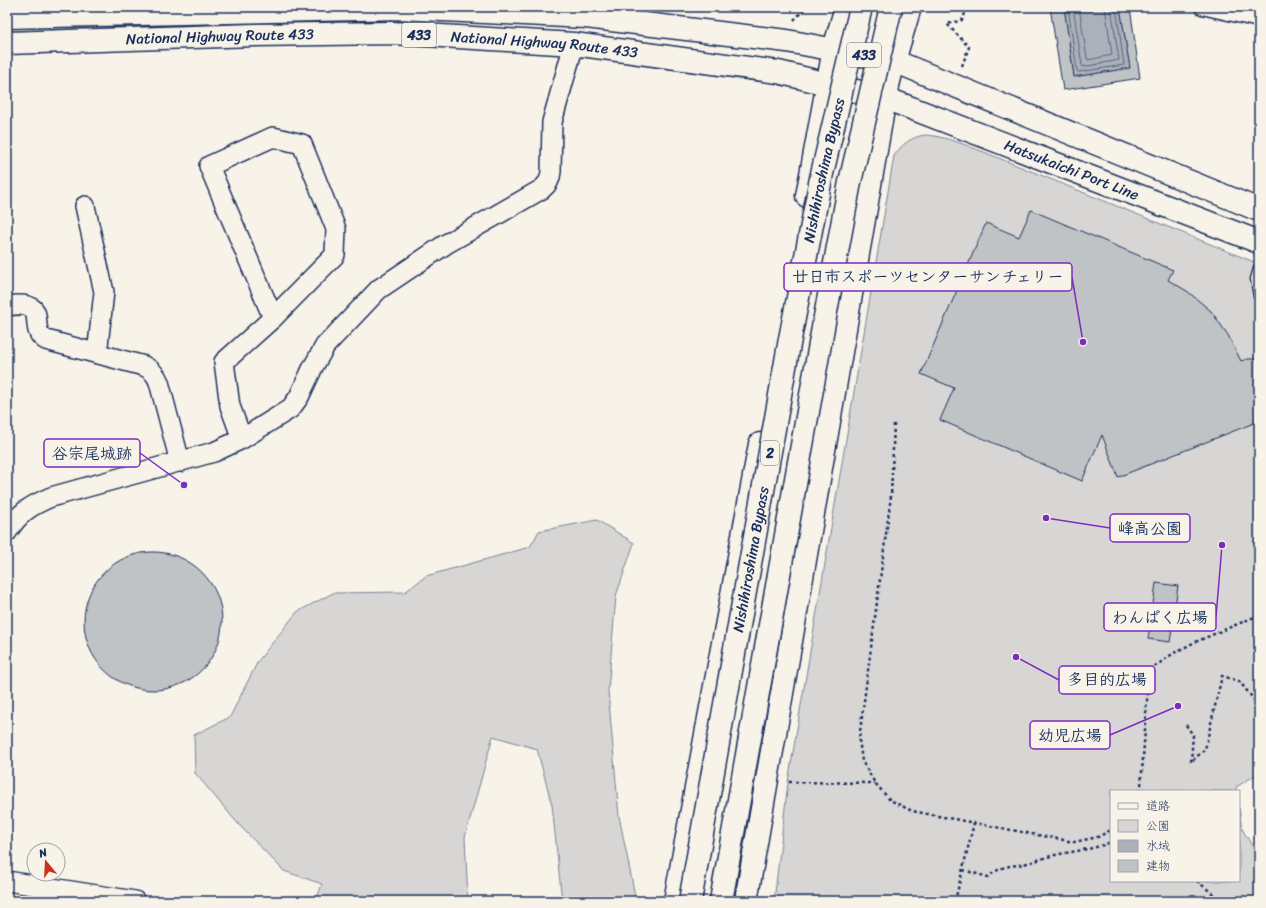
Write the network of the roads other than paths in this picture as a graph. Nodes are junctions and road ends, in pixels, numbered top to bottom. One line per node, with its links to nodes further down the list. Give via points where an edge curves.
1 (846, 7): 11 (main road, Nishihiroshima Bypass / 2)
2 (861, 7): 29 (main road, Nishihiroshima Bypass / 2, bridge, via 821,178 790,339)
3 (891, 7): 30 (main road, Nishihiroshima Bypass / 2, bridge, via 850,182)
4 (1202, 7): 8 (street)
5 (919, 9): 12 (main road)
6 (587, 12): 7 (main road, National Highway Route 433 / 433, via 401,8); 11 (main road, National Highway Route 433 / 433)
7 (7, 17)
8 (1259, 20)
9 (7, 43): 10 (main road, National Highway Route 433 / 433, via 255,35 392,34)
10 (574, 44): 13 (main road, National Highway Route 433 / 433, via 778,72); 23 (street, via 552,122 551,172 547,184 446,244 379,289 325,346 291,408)
11 (834, 49): 12 (main road, National Highway Route 433 / 433); 13 (main road, Nishihiroshima Bypass / 2)
12 (894, 61): 14 (main road); 16 (main road)
13 (828, 83): 14 (main road, National Highway Route 433 / 433); 28 (main road, Nishihiroshima Bypass / 2)
14 (885, 98): 17 (main road, Hatsukaichi Port Line); 31 (main road)
15 (85, 206): 22 (street, via 104,292)
16 (1259, 210)
17 (1259, 242)
18 (1259, 269): 19 (lane, via 1256,279)
19 (1259, 296)
20 (7, 306): 22 (street, via 27,304 33,309 39,333 46,340)
21 (273, 318): 21 (street, via 335,255 336,229 302,144 274,137 209,166); 23 (street, via 224,362 230,406)
22 (97, 354): 24 (street, via 144,366 156,375)
23 (242, 439): 24 (street, via 214,452)
24 (180, 462): 25 (street, via 51,497 32,505 16,518)
25 (7, 532)
26 (7, 881): 27 (street)
27 (127, 900)
28 (676, 901)
29 (690, 901)
30 (721, 901)
31 (746, 901)

